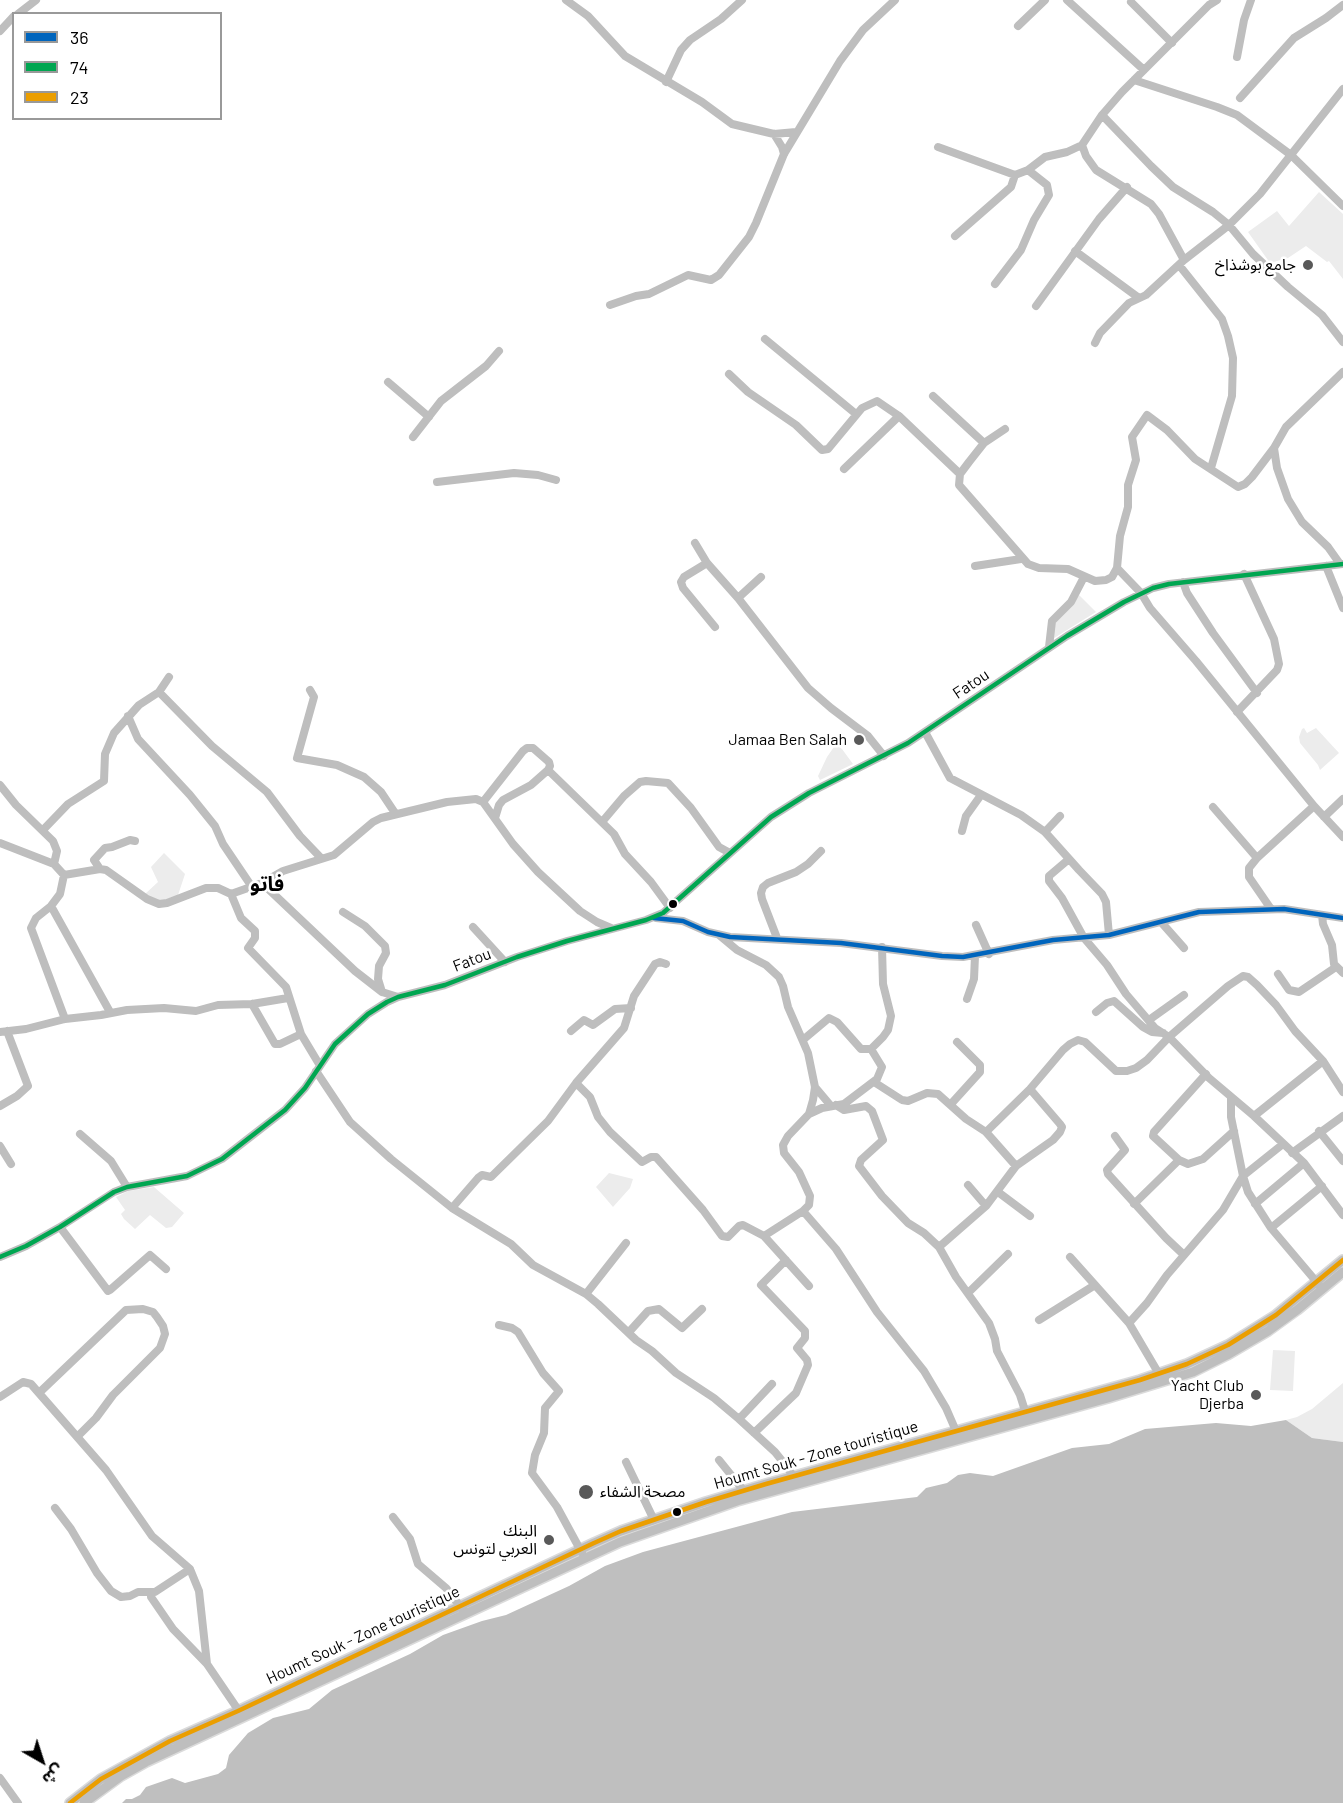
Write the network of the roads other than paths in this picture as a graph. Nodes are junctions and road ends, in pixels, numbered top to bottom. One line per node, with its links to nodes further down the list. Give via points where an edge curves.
1 (36, 0): 14 (street)
2 (566, 0): 22 (street, via 588,16 625,57)
3 (729, 0): 13 (street)
4 (742, 0): 13 (street)
5 (895, 0): 26 (street, via 852,43)
6 (1046, 0): 16 (street)
7 (1067, 0): 20 (street)
8 (1251, 0): 19 (street)
9 (1337, 0): 12 (street)
10 (1131, 2): 18 (street)
11 (1210, 2): 18 (street)
12 (1343, 5): 24 (street, via 1294,38)
13 (733, 9): 22 (street, via 690,40)
14 (21, 12)
15 (12, 18): 17 (street)
16 (1018, 26)
17 (0, 31)
18 (1172, 43): 20 (street)
19 (1237, 57)
20 (1144, 70): 21 (street)
21 (1134, 80): 25 (street); 31 (street, via 1237,115)
22 (666, 82): 27 (street, via 732,124)
23 (1343, 89): 31 (street)
24 (1240, 98)
25 (1102, 116): 28 (street); 36 (street, via 1173,187)
26 (796, 132): 27 (street); 30 (street)
27 (774, 134): 30 (street)
28 (1082, 145): 32 (street, via 1045,157); 34 (street, via 1096,170)
29 (938, 147): 33 (street)
30 (784, 154): 42 (street, via 756,223 719,275 711,280 688,275 649,294)
31 (1291, 155): 35 (street); 36 (street)
32 (1028, 170): 33 (street); 40 (street, via 1047,185 1049,195 1021,250)
33 (1015, 175): 37 (street, via 1011,187)
34 (1127, 188): 38 (street); 39 (street, via 1159,214)
35 (1343, 206)
36 (1229, 225): 39 (street); 45 (street, via 1253,254 1322,315)
37 (956, 236)
38 (1075, 251): 41 (street); 43 (street)
39 (1182, 263): 41 (street); 60 (street, via 1222,319 1233,358 1232,396)
40 (995, 284)
41 (1139, 298): 46 (street, via 1129,303)
42 (610, 305)
43 (1036, 306)
44 (765, 339): 52 (street)
45 (1343, 342)
46 (1095, 343)
47 (499, 351): 54 (street, via 441,401)
48 (1343, 372): 58 (street, via 1286,427)
49 (729, 374): 52 (street, via 822,450 828,449)
50 (388, 382): 54 (street)
51 (933, 396): 57 (street)
52 (856, 414): 53 (street, via 877,401)
53 (899, 416): 62 (street); 63 (street)
54 (429, 417): 56 (street)
55 (1005, 429): 57 (street)
56 (413, 437)
57 (984, 443): 63 (street)
58 (1274, 448): 59 (street); 61 (street)
59 (1261, 465): 60 (street, via 1238,487); 61 (street, via 1268,463)
60 (1211, 468): 72 (street, via 1189,454 1147,415 1143,419 1132,437 1136,460 1128,484)
61 (1277, 468): 69 (street, via 1288,499 1302,522)
62 (844, 469)
63 (960, 474): 67 (street, via 959,485)
64 (556, 480): 65 (street, via 514,473)
65 (437, 482)
66 (695, 543): 68 (street)
67 (1021, 559): 70 (street); 75 (street, via 1039,568 1068,569)
68 (707, 563): 78 (street); 80 (street, via 681,582)
69 (1341, 564): 71 (street, Fatou)
70 (975, 566)
71 (1326, 566): 73 (street, Fatou); 79 (street)
72 (1117, 568): 75 (street, via 1106,580); 77 (street)
73 (1244, 574): 76 (street, Fatou); 85 (street, via 1274,639 1279,664)
74 (761, 577): 78 (street)
75 (1084, 577): 81 (street, via 1075,596 1052,621)
76 (1184, 582): 77 (street, Fatou); 85 (street, via 1213,633)
77 (1141, 593): 81 (street, Fatou); 86 (street)
78 (738, 598): 89 (street, via 808,688 868,736)
79 (1343, 608)
80 (716, 627)
81 (1049, 647): 88 (street, Fatou)
82 (169, 677): 84 (street)
83 (310, 690): 98 (street, via 314,697 297,758 337,765 364,777 381,792)
84 (159, 692): 87 (street); 111 (street, via 212,746 267,792)
85 (1257, 693): 86 (street)
86 (1237, 712): 96 (street)
87 (128, 716): 103 (street, via 107,748 104,781 68,804); 118 (street, via 138,739 215,826)
88 (925, 732): 89 (street, Fatou); 92 (street, via 950,778)
89 (884, 756): 110 (street, Fatou, via 794,801)
90 (548, 770): 94 (street, via 545,757 527,748); 95 (street, via 525,789); 102 (street)
91 (0, 785): 103 (street)
92 (981, 795): 104 (street, via 966,816); 105 (street)
93 (1343, 799): 100 (street)
94 (485, 800): 95 (street); 98 (street, via 464,800); 101 (street)
95 (503, 800): 101 (street)
96 (1314, 806): 100 (street); 112 (street)
97 (1212, 807): 112 (street)
98 (395, 813): 111 (street, via 373,822 334,855)
99 (1060, 816): 105 (street)
100 (1324, 817): 106 (street)
101 (495, 818): 131 (street, via 538,872 580,911)
102 (602, 822): 110 (street, via 640,782 668,783 719,847); 121 (street)
103 (43, 830): 114 (street, via 56,846)
104 (962, 831)
105 (1045, 832): 113 (street)
106 (1343, 837)
107 (135, 841): 115 (street, via 105,848 94,860)
108 (0, 843): 114 (street)
109 (821, 851): 134 (street, via 796,872 763,887 762,899)
110 (730, 853): 121 (street, Fatou)
111 (321, 858): 117 (street)
112 (1257, 858): 122 (street, via 1248,873)
113 (1069, 859): 133 (street, via 1102,894); 135 (street, via 1048,879)
114 (54, 864): 116 (street)
115 (100, 868): 116 (street); 119 (street, via 159,904 206,888)
116 (64, 875): 120 (street, via 62,888)
117 (262, 883): 118 (street); 145 (street)
118 (252, 887): 119 (street)
119 (231, 894): 148 (street, via 241,918 255,931 248,948 286,987)
120 (51, 906): 152 (street); 154 (street, via 36,918 31,928)
121 (672, 907): 125 (street, Fatou); 127 (street)
122 (1271, 909): 124 (street, Fatou); 128 (street, Fatou, via 1199,912)
123 (343, 912): 145 (street, via 385,946 386,954 377,972)
124 (1322, 915): 126 (street, Fatou); 142 (street)
125 (654, 918): 127 (street, Fatou); 131 (street, Fatou)
126 (1343, 918)
127 (683, 921): 132 (street, Fatou)
128 (1161, 922): 133 (street, Fatou); 137 (street)
129 (976, 925): 138 (street)
130 (473, 927): 140 (street)
131 (612, 928): 140 (street, Fatou)
132 (718, 935): 134 (street, Fatou); 160 (street, via 779,977)
133 (1108, 935): 135 (street, Fatou)
134 (777, 938): 136 (street, Fatou)
135 (1084, 938): 138 (street, Fatou, via 1053,940); 155 (street)
136 (882, 947): 139 (street, Fatou, via 942,956); 162 (street, via 883,984 891,1016 888,1030)
137 (1184, 948)
138 (988, 954): 139 (street, Fatou)
139 (975, 956): 149 (street, via 974,979)
140 (505, 962): 147 (street, Fatou, via 445,985)
141 (666, 964): 151 (street, via 656,964 634,996)
142 (1336, 967): 143 (street); 144 (street, via 1299,992 1289,990)
143 (1343, 973)
144 (1278, 974)
145 (382, 992): 147 (street)
146 (1184, 995): 155 (street)
147 (398, 997): 164 (street, Fatou, via 377,1008 334,1044)
148 (288, 998): 150 (street); 158 (street)
149 (967, 999)
150 (252, 1004): 152 (street, via 218,1005 196,1011 147,1008); 158 (street, via 275,1044)
151 (631, 1008): 157 (street, via 615,1009 596,1025 584,1020); 167 (street, via 620,1033)
152 (110, 1012): 154 (street)
153 (1096, 1012): 159 (street, via 1114,1001 1143,1028)
154 (65, 1019): 156 (street)
155 (1149, 1020): 159 (street)
156 (4, 1031): 173 (street, via 28,1086)
157 (571, 1031)
158 (301, 1034): 164 (street)
159 (1166, 1035): 163 (street, via 1243,976 1265,993); 165 (street); 169 (street, via 1142,1065 1121,1072 1078,1040 1063,1050)
160 (804, 1039): 162 (street, via 829,1018 861,1049); 168 (street)
161 (957, 1042): 172 (street, via 980,1065 980,1072)
162 (871, 1049): 166 (street, via 882,1067)
163 (1323, 1061): 170 (street); 176 (street)
164 (318, 1067): 194 (street, Fatou, via 298,1096 270,1123 209,1167 175,1179); 199 (street, via 342,1112 359,1132)
165 (1206, 1074): 171 (street); 186 (street, via 1154,1132 1156,1140)
166 (874, 1082): 172 (street, via 902,1100 933,1093); 174 (street, via 850,1100)
167 (576, 1083): 199 (street, via 541,1128 494,1175 478,1178); 205 (street, via 590,1096 598,1117 610,1132 642,1162 656,1157 722,1236 728,1237 743,1225)
168 (815, 1087): 174 (street); 175 (street)
169 (1029, 1089): 180 (street); 190 (street, via 1062,1127 1053,1140)
170 (1343, 1092)
171 (1231, 1098): 176 (street); 178 (street)
172 (951, 1104): 180 (street)
173 (0, 1106)
174 (834, 1106): 175 (street); 207 (street, via 851,1110 866,1106 872,1111 883,1140 859,1166 908,1223)
175 (809, 1114): 200 (street, via 783,1145 810,1196 809,1205)
176 (1254, 1116): 183 (street)
177 (1343, 1116): 179 (street)
178 (1234, 1131): 186 (street, via 1197,1162); 191 (street)
179 (1319, 1131): 185 (street); 187 (street)
180 (986, 1132): 190 (street)
181 (81, 1134): 194 (street, via 111,1161)
182 (1115, 1136): 196 (street, via 1125,1150 1107,1172)
183 (1283, 1144): 185 (street); 191 (street)
184 (0, 1146): 189 (street)
185 (1292, 1152): 188 (street)
186 (1179, 1160): 196 (street)
187 (1343, 1161)
188 (1304, 1163): 193 (street); 197 (street)
189 (11, 1164)
190 (1016, 1166): 195 (street)
191 (1243, 1176): 197 (street); 209 (street, via 1223,1210)
192 (968, 1185): 198 (street)
193 (1322, 1186): 201 (street); 204 (street)
194 (127, 1187): 203 (street, Fatou)
195 (998, 1192): 198 (street); 202 (street)
196 (1134, 1204): 209 (street)
197 (1255, 1204): 204 (street)
198 (986, 1206): 207 (street)
199 (452, 1208): 220 (street, via 511,1244 546,1273)
200 (803, 1210): 205 (street); 232 (street, via 924,1371)
201 (1342, 1210)
202 (1030, 1216)
203 (60, 1227): 210 (street, Fatou); 214 (street, via 108,1291 150,1255)
204 (1271, 1228): 218 (street)
205 (764, 1236): 212 (street)
206 (626, 1243): 220 (street)
207 (939, 1247): 219 (street)
208 (1008, 1254): 219 (street)
209 (1184, 1255): 223 (street)
210 (0, 1257)
211 (1070, 1257): 216 (street)
212 (786, 1260): 217 (street); 233 (street, via 761,1284 805,1331 797,1348 808,1365 795,1393)
213 (1343, 1260): 218 (main road, Houmt Souk - Zone touristique)
214 (166, 1269)
215 (1343, 1272): 218 (main road)
216 (1095, 1284): 222 (street); 223 (street)
217 (809, 1286)
218 (1320, 1286): 226 (main road, Houmt Souk - Zone touristique, via 1205,1357); 230 (main road, via 1282,1322 1193,1372)
219 (968, 1293): 230 (street, via 992,1330 997,1351)
220 (586, 1294): 225 (street)
221 (702, 1309): 225 (street, via 681,1328 659,1309 648,1311)
222 (1039, 1320)
223 (1129, 1323): 226 (street)
224 (499, 1325): 242 (street, via 518,1332 559,1391 545,1408 544,1433 532,1473 557,1507)
225 (629, 1332): 231 (street, via 676,1373)
226 (1159, 1374): 230 (main road, Houmt Souk - Zone touristique)
227 (772, 1384): 231 (street)
228 (40, 1392): 229 (street, via 26,1381); 234 (street); 234 (street, via 126,1310 153,1312 165,1334 160,1348)
229 (0, 1397)
230 (1027, 1416): 232 (main road, Houmt Souk - Zone touristique); 237 (main road, via 947,1442)
231 (739, 1419): 233 (street)
232 (956, 1431): 237 (main road, Houmt Souk - Zone touristique)
233 (754, 1433): 237 (street, via 775,1452)
234 (78, 1436): 243 (street, via 152,1536)
235 (719, 1460): 238 (street)
236 (626, 1462): 241 (street)
237 (796, 1481): 238 (main road, Houmt Souk - Zone touristique); 242 (main road)
238 (744, 1491): 241 (main road, Houmt Souk - Zone touristique)
239 (55, 1508): 244 (street, via 111,1591 121,1597)
240 (393, 1517): 245 (street, via 410,1539 418,1564 446,1588)
241 (654, 1520): 242 (main road, Houmt Souk - Zone touristique)
242 (582, 1553): 245 (main road, Houmt Souk - Zone touristique)
243 (190, 1569): 244 (street); 246 (street, via 199,1591)
244 (151, 1593): 246 (street, via 173,1629)
245 (462, 1609): 247 (main road, Houmt Souk - Zone touristique)
246 (207, 1664): 247 (street)
247 (241, 1715): 250 (main road, Houmt Souk - Zone touristique, via 139,1757 100,1779); 251 (main road, via 121,1776)
248 (0, 1778): 249 (street)
249 (18, 1803)
250 (70, 1803)
251 (84, 1803)

